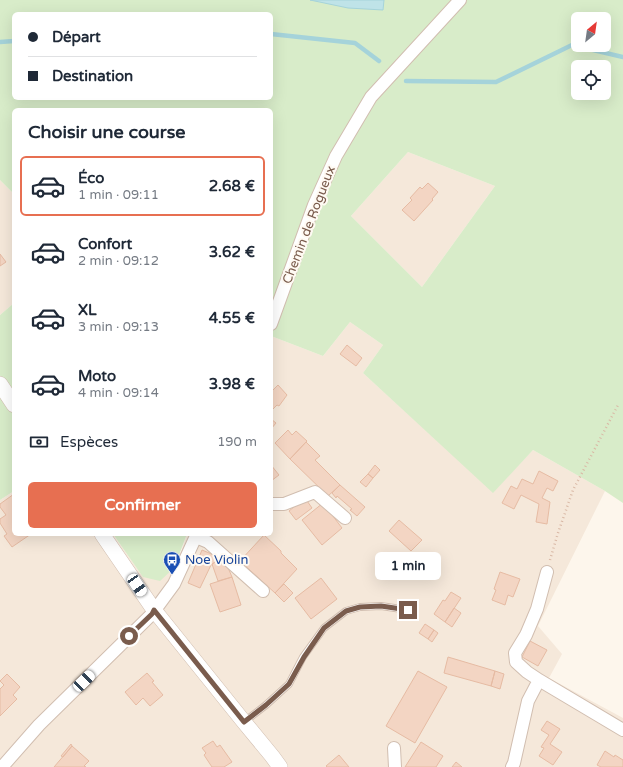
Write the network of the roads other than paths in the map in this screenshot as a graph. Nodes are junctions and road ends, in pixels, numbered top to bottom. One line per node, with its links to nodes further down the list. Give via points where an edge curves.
1 (460, 0): 2 (street, Chemin de Rogueux, via 371,97 336,156 314,204)
2 (273, 318)
3 (0, 384): 4 (street)
4 (12, 402)
5 (273, 504): 6 (street, via 284,504 315,492)
6 (345, 518)
7 (103, 536): 13 (street)
8 (197, 536): 13 (street, via 174,584)
9 (202, 536): 10 (street)
10 (213, 538): 12 (street)
11 (547, 572): 15 (street, via 526,635 514,653 516,662)
12 (263, 591)
13 (154, 610): 16 (street); 19 (street, via 39,725)
14 (408, 610): 16 (lane, via 381,606 346,611 324,628 289,684)
15 (539, 680): 17 (street); 22 (street, via 528,701)
16 (244, 722): 20 (street)
17 (623, 730)
18 (394, 748): 21 (street)
19 (2, 767)
20 (280, 767)
21 (395, 767)
22 (512, 767)

